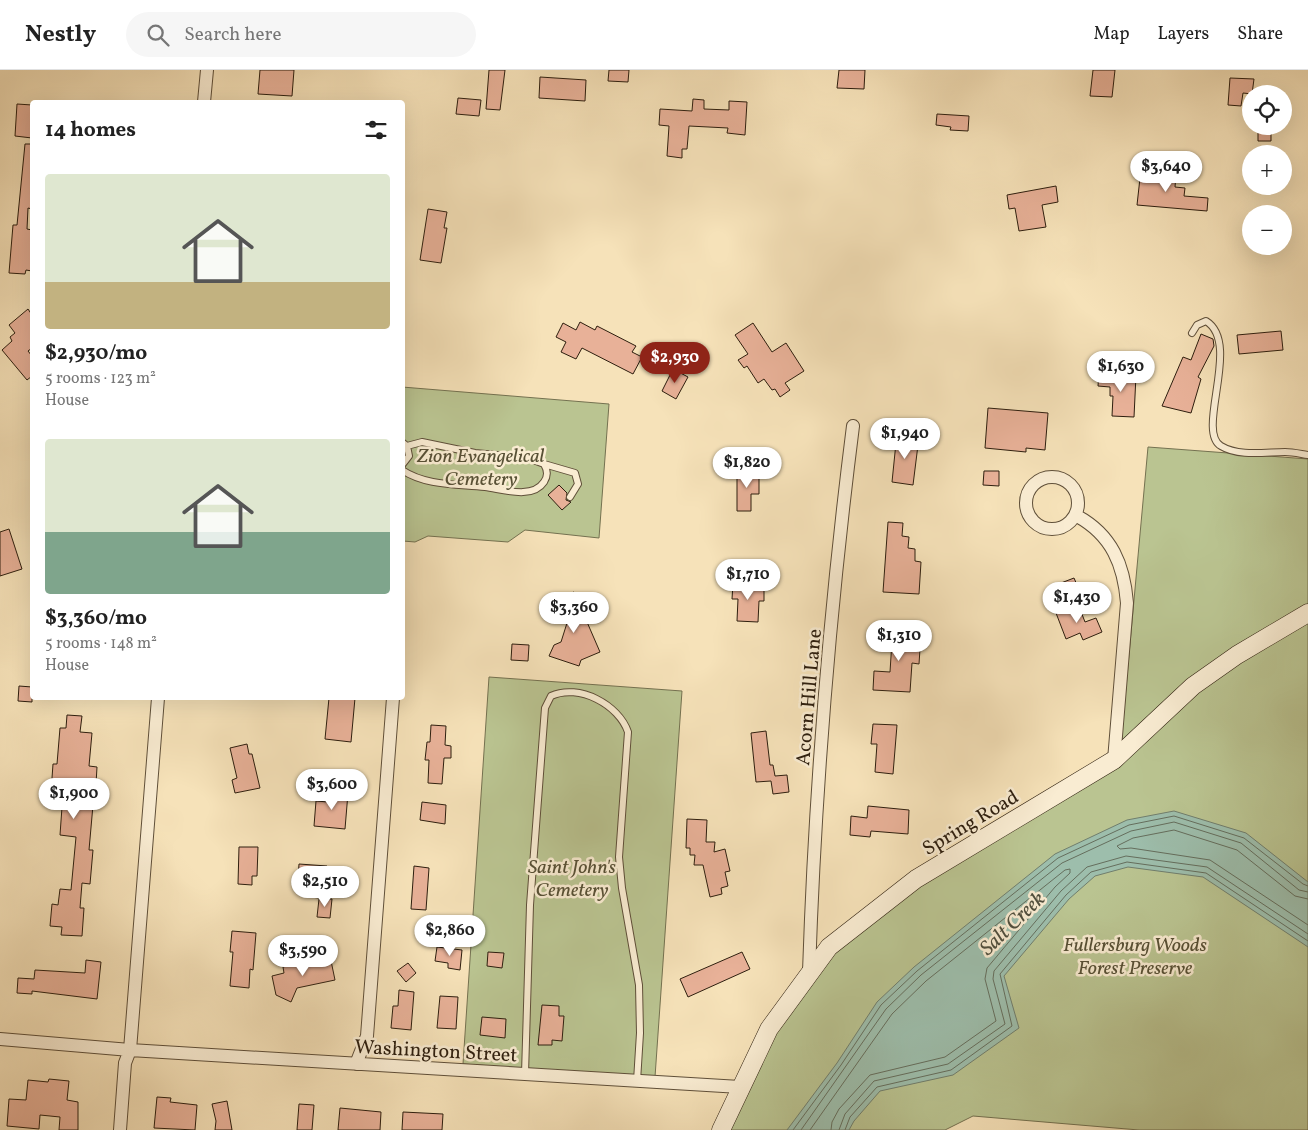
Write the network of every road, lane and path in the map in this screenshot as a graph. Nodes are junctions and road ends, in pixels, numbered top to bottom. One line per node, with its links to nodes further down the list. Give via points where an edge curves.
1 (206, 70): 2 (street)
2 (204, 100)
3 (1192, 333): 6 (lane, via 1197,325 1206,321 1215,326 1220,341 1213,426 1216,441 1240,452)
4 (853, 426): 16 (street, Acorn Hill Lane, via 838,551 813,859)
5 (405, 444): 7 (lane, via 409,456); 8 (lane, via 422,442 484,454 528,458)
6 (1308, 455)
7 (405, 461)
8 (544, 464): 9 (lane, via 547,475 542,485 530,491 515,492 435,482); 10 (lane, via 575,474 578,484)
9 (405, 472)
10 (570, 497)
11 (1077, 516): 11 (street, via 1079,500 1075,490 1061,479 1044,477 1026,491 1024,499 1029,518 1045,528 1064,526); 15 (street, via 1108,540 1126,586)
12 (1308, 614): 15 (street, Spring Road, via 1193,686)
13 (158, 700): 18 (street)
14 (393, 700): 19 (street, via 367,1036)
15 (1114, 760): 16 (street, Spring Road, via 899,890 829,947)
16 (809, 972): 22 (street, Spring Road, via 769,1029)
17 (0, 1039): 18 (street, Washington Street)
18 (130, 1050): 19 (street, Washington Street); 23 (street)
19 (356, 1064): 20 (street, Washington Street)
20 (524, 1074): 21 (street, Washington Street); 21 (lane, via 530,905 544,713 551,696 568,693 598,700 612,708 620,715 628,732 619,857 639,985)
21 (637, 1081): 22 (street, Washington Street)
22 (740, 1087): 24 (street, Spring Road)
23 (120, 1130)
24 (721, 1130)

